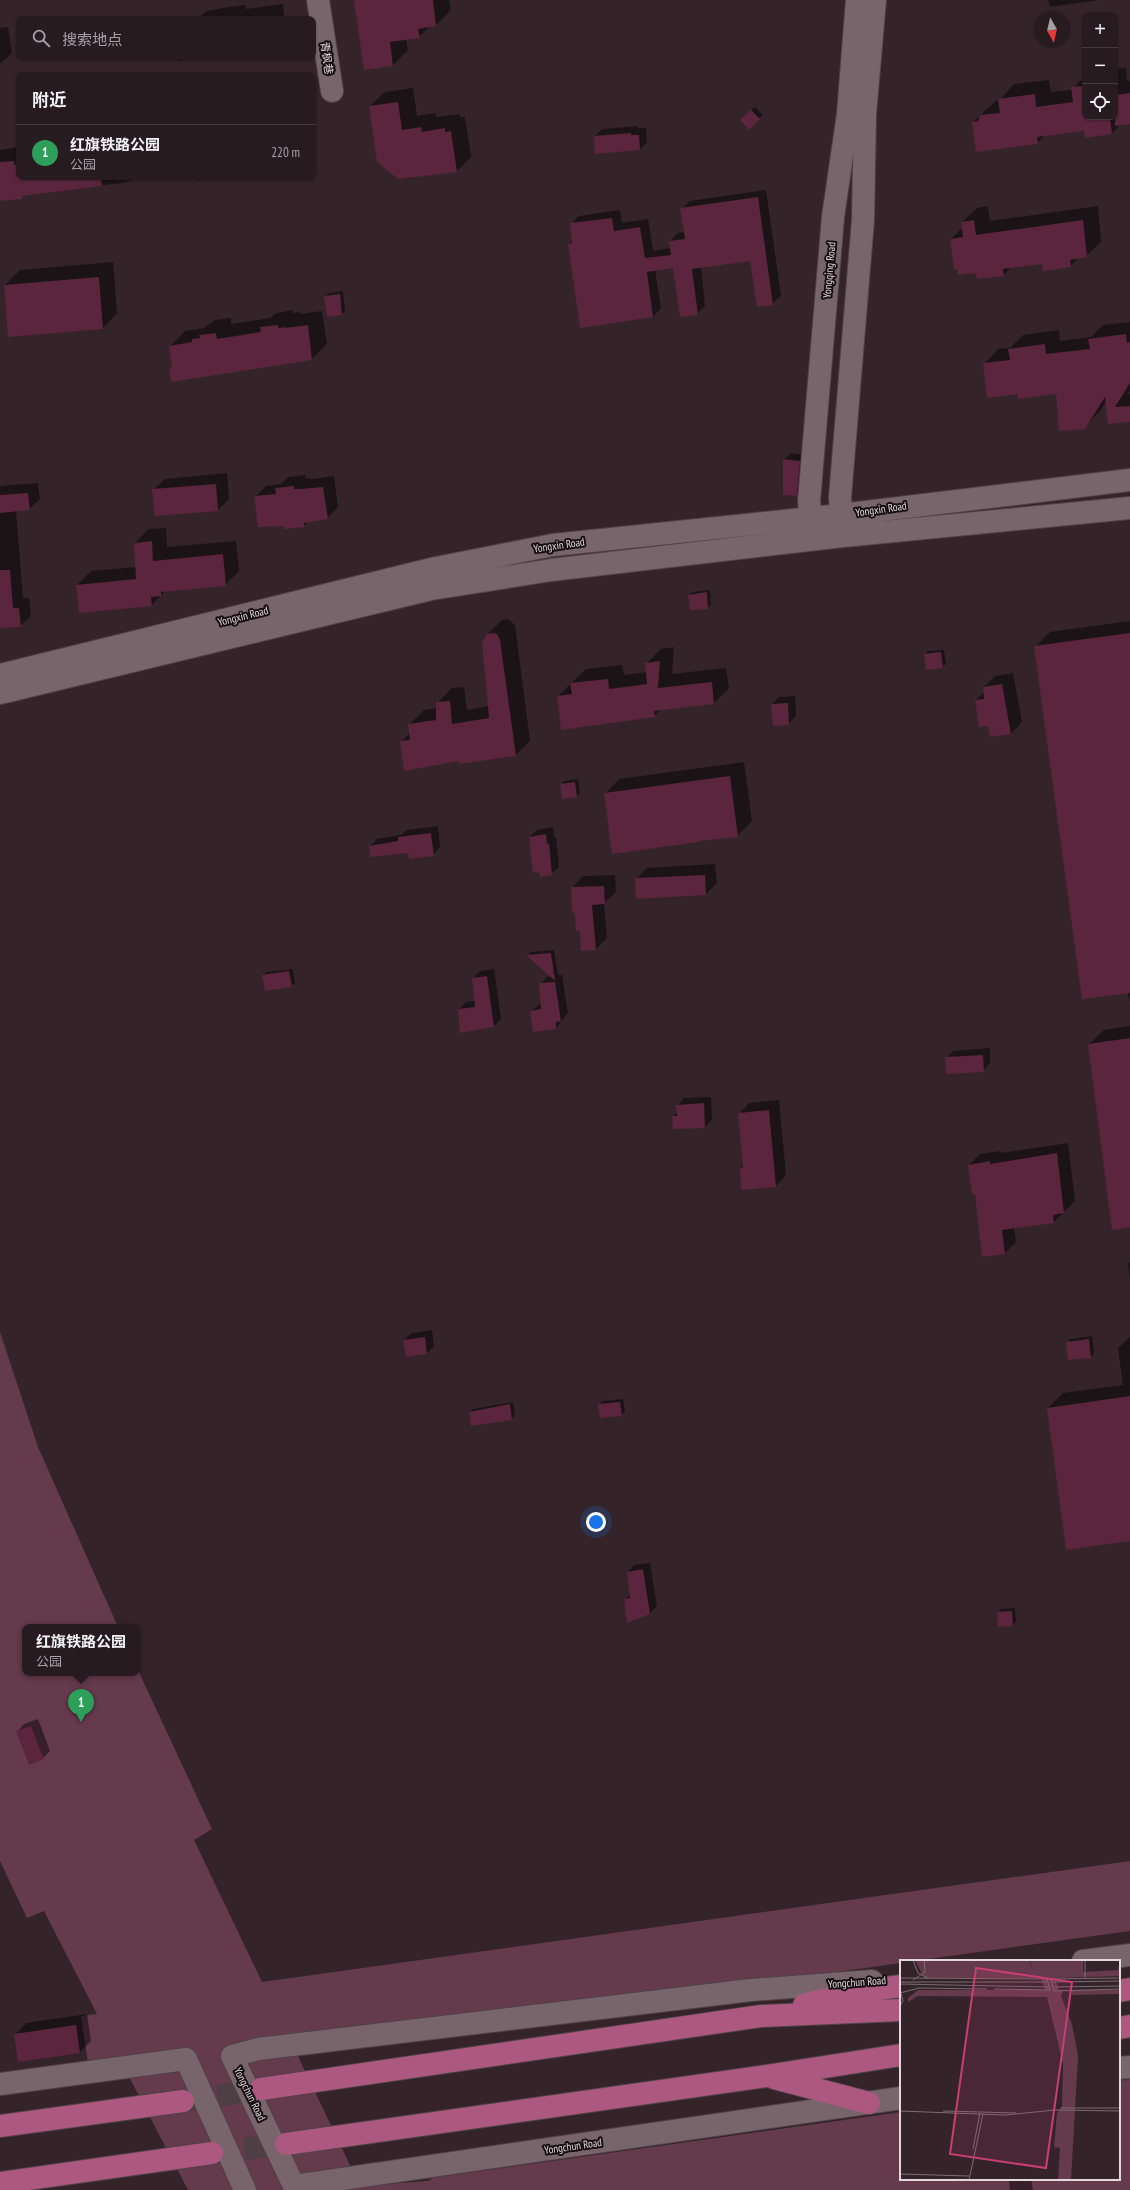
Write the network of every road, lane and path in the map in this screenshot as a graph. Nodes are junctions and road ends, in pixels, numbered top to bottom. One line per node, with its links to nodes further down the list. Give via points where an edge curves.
1 (318, 0): 4 (street, 青枫巷)
2 (857, 0): 8 (street, Yongqing Road, via 848,114 833,217 809,502)
3 (875, 0): 7 (street, via 865,114 863,220 840,497)
4 (332, 91)
5 (1130, 480): 7 (street, Yongxin Road)
6 (1130, 508): 9 (street, Yongxin Road)
7 (841, 515): 8 (street, Yongxin Road); 9 (street)
8 (810, 517): 10 (street, Yongqing Road); 11 (street, Yongxin Road, via 553,545 514,552 436,568)
9 (843, 536): 10 (street, Yongxin Road)
10 (813, 541): 12 (street, Yongxin Road, via 551,570 431,588)
11 (0, 676)
12 (0, 693)
13 (1130, 1955): 14 (street)
14 (1090, 1960)
15 (900, 1979): 31 (street, Yongchun Road, via 743,1991 266,2048 232,2056 294,2186)
16 (900, 1986): 20 (main road, via 850,1993)
17 (1130, 1989): 18 (main road)
18 (1120, 1991)
19 (900, 2010): 20 (main road, Yongchun Road)
20 (761, 2016): 28 (main road, Yongchun Road)
21 (1130, 2026): 22 (main road)
22 (1120, 2028)
23 (900, 2055): 26 (main road)
24 (1130, 2067): 25 (street)
25 (1120, 2068)
26 (767, 2076): 31 (main road); 33 (main road)
27 (0, 2084): 36 (street, via 186,2059)
28 (261, 2089)
29 (900, 2098): 31 (street, Yongchun Road)
30 (183, 2101): 32 (main road)
31 (869, 2102)
32 (0, 2126)
33 (286, 2144)
34 (212, 2153): 35 (main road)
35 (0, 2183)
36 (246, 2190)

